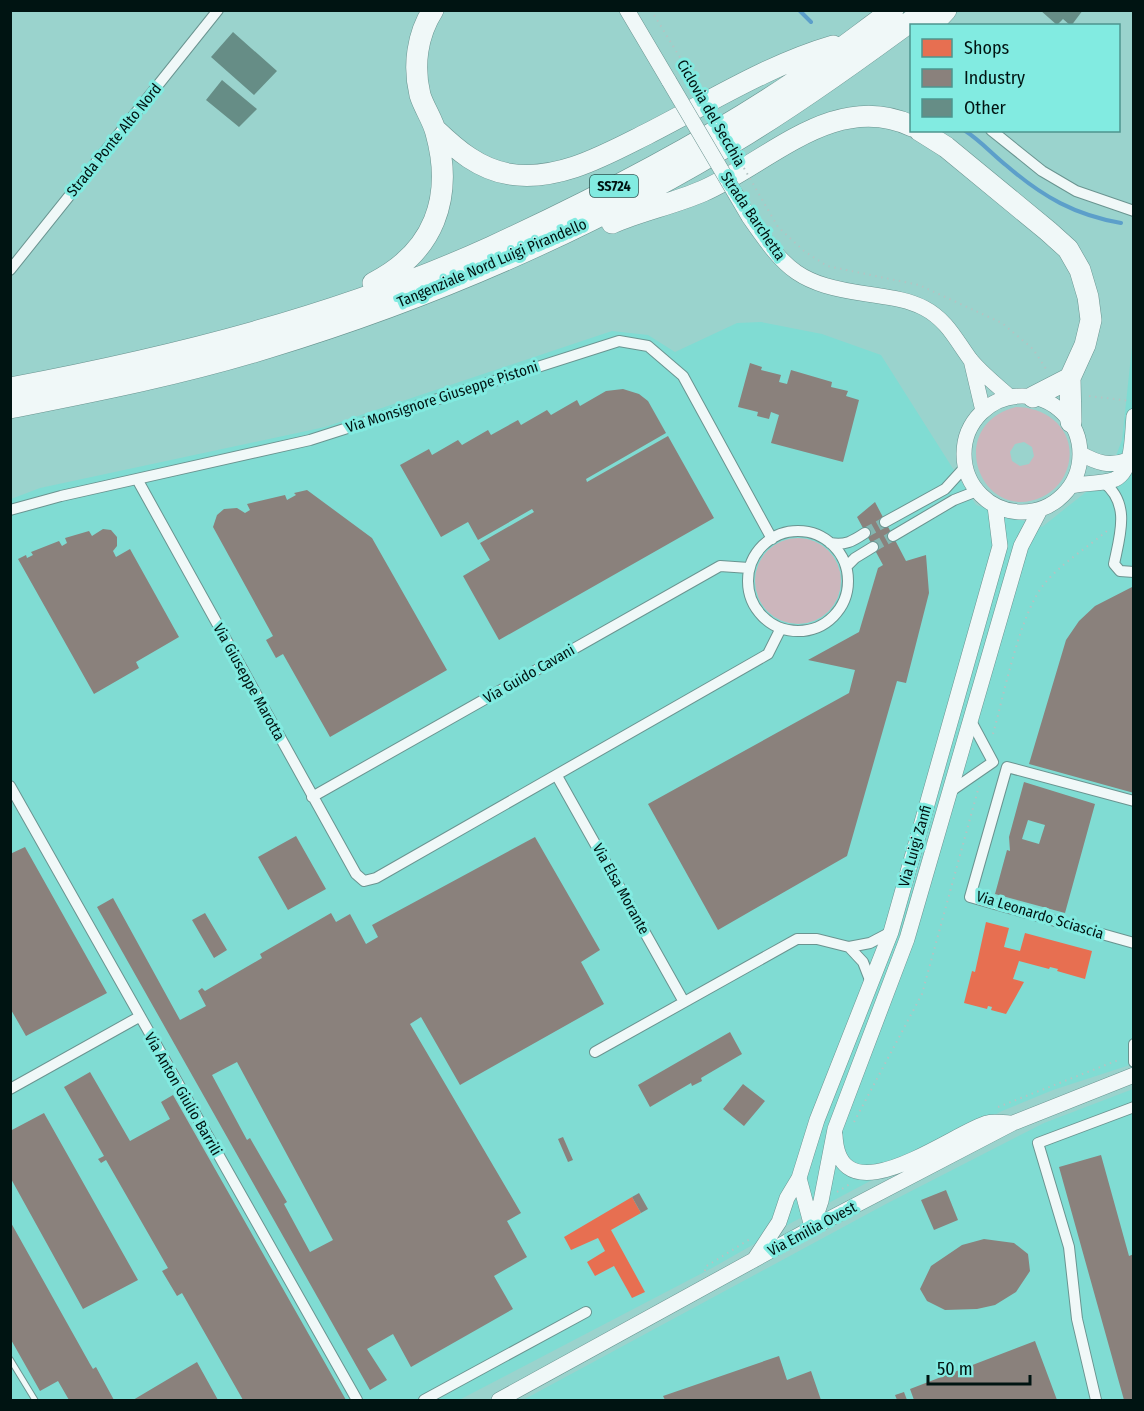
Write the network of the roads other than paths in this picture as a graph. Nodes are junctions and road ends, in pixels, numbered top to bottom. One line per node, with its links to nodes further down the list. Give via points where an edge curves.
1 (218, 10): 16 (street, Strada Ponte Alto Nord)
2 (433, 10): 10 (highway, via 424,26 416,65 420,94)
3 (627, 10): 18 (street, Strada Barchetta, bridge, via 750,217 788,268 835,289 905,300 925,308 953,332)
4 (893, 10): 8 (highway, Tangenziale Nord Luigi Pirandello / SS724)
5 (926, 10): 15 (highway, Tangenziale Nord Luigi Pirandello / SS724, via 746,135 637,197)
6 (946, 10): 7 (highway)
7 (933, 24)
8 (848, 43): 10 (highway, via 782,65 610,152 563,171 524,176 490,169 465,155); 17 (highway, Tangenziale Nord Luigi Pirandello / SS724, via 794,82 643,172 490,247)
9 (910, 125): 15 (highway, via 876,116 830,122 702,191)
10 (436, 130): 17 (highway, via 443,185 437,213 424,241 384,276)
11 (924, 132): 13 (highway)
12 (994, 132): 14 (street, via 1050,176 1096,199)
13 (940, 139): 19 (highway, via 1060,240 1080,270 1091,320)
14 (1134, 211)
15 (524, 253): 23 (highway, Tangenziale Nord Luigi Pirandello / SS724, via 387,308 266,349)
16 (10, 270)
17 (310, 314): 20 (highway, Tangenziale Nord Luigi Pirandello / SS724, via 204,345)
18 (971, 360): 21 (street, Strada Barchetta); 24 (street, Strada Barchetta)
19 (1070, 378): 22 (highway); 26 (highway)
20 (10, 388)
21 (1010, 397): 22 (street); 24 (street)
22 (1033, 397): 26 (street, via 1054,405)
23 (10, 408)
24 (983, 411): 29 (street, via 967,436)
25 (1134, 416): 28 (street)
26 (1071, 422): 27 (street)
27 (1081, 454): 28 (street, via 1114,465); 32 (street)
28 (1128, 460): 31 (street, via 1123,473 1115,480)
29 (965, 467): 33 (street); 37 (street, via 945,489)
30 (137, 480): 35 (street, Via Monsignore Giuseppe Pistoni); 40 (street, Via Monsignore Giuseppe Pistoni, via 310,440 619,341 648,346 683,376); 53 (street, Via Giuseppe Marotta)
31 (1103, 482): 32 (street); 45 (street, via 1116,494 1122,507 1114,564 1120,571)
32 (1071, 486): 36 (street, via 1060,499)
33 (977, 491): 34 (street); 39 (street)
34 (995, 506): 36 (street, via 1020,513); 55 (street, Via Luigi Zanfi, via 1000,546)
35 (10, 510)
36 (1040, 510): 47 (street, Via Luigi Zanfi, via 1021,546)
37 (885, 522)
38 (865, 533): 41 (street, via 849,543)
39 (893, 536)
40 (772, 539): 41 (street, via 801,531); 44 (street, via 759,550)
41 (830, 543): 43 (street)
42 (873, 547): 43 (street)
43 (846, 567): 46 (street, via 847,593 839,610 827,622 806,631)
44 (749, 568): 46 (street, via 748,585 756,608 766,620); 53 (street, Via Guido Cavani, via 720,566)
45 (1134, 572)
46 (781, 628): 50 (street, via 768,654)
47 (971, 721): 48 (street); 52 (street, Via Luigi Zanfi)
48 (993, 762): 49 (street); 52 (street)
49 (1007, 767): 54 (street); 56 (street, Via Leonardo Sciascia, via 970,897)
50 (557, 776): 53 (street, Via Giuseppe Marotta, via 376,878 364,881 356,874); 59 (street, Via Elsa Morante)
51 (10, 786): 60 (street, Via Anton Giulio Barrili)
52 (951, 791): 68 (street, Via Luigi Zanfi, via 907,939)
53 (312, 797)
54 (1134, 801)
55 (891, 932): 57 (street, via 870,943); 58 (street, Via Luigi Zanfi)
56 (1134, 943)
57 (849, 947): 58 (street, via 863,962); 59 (street, via 817,939 797,939)
58 (870, 980): 69 (street, Via Luigi Zanfi)
59 (684, 1002): 62 (street)
60 (139, 1017): 65 (street); 76 (street, Via Anton Giulio Barrili)
61 (1134, 1044): 63 (street)
62 (595, 1052)
63 (1134, 1062)
64 (1134, 1075): 67 (street, Via Emilia Ovest)
65 (10, 1089)
66 (1134, 1107): 80 (street, via 1038,1143 1069,1247 1077,1319)
67 (1013, 1123): 68 (street, via 988,1122 888,1171 869,1174 855,1170 843,1160 836,1145); 70 (street, Via Emilia Ovest)
68 (835, 1129): 70 (street, Via Luigi Zanfi)
69 (799, 1178): 70 (street); 71 (street, Via Luigi Zanfi, via 779,1222)
70 (812, 1228): 71 (street, Via Emilia Ovest)
71 (754, 1260): 74 (street, Via Emilia Ovest)
72 (586, 1311): 77 (street)
73 (10, 1359): 75 (lane)
74 (540, 1378): 78 (street, Via Emilia Ovest); 79 (street)
75 (34, 1401)
76 (357, 1401)
77 (424, 1401)
78 (499, 1401)
79 (517, 1401)
80 (1096, 1401)

